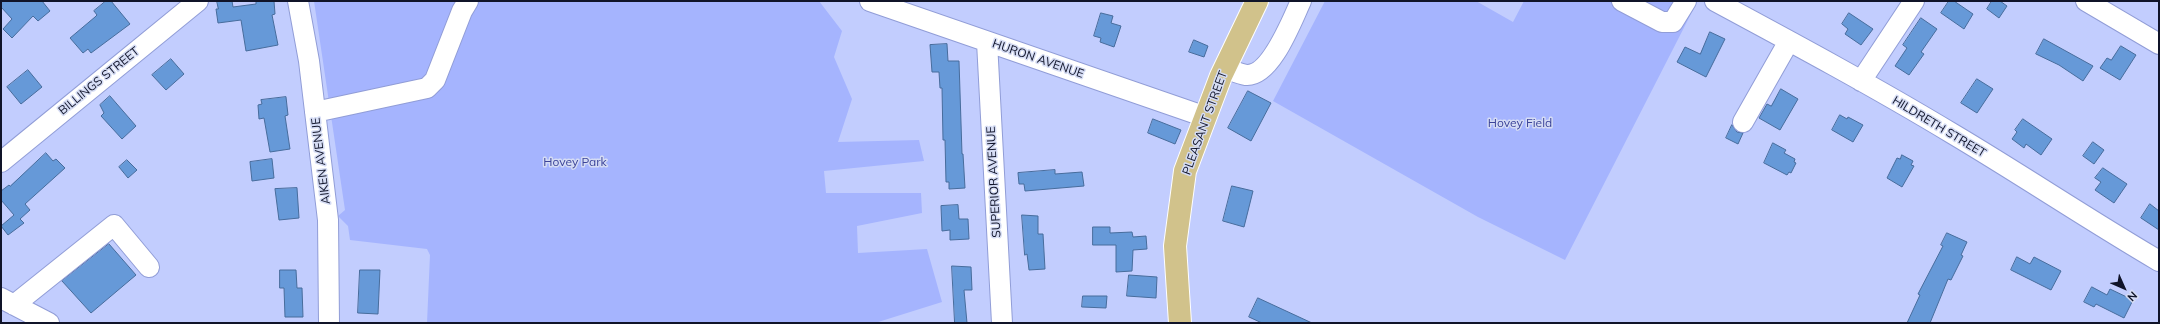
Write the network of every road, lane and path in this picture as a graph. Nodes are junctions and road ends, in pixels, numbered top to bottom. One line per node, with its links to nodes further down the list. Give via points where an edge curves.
1 (198, 1): 20 (street, BILLINGS STREET)
2 (298, 1): 17 (street, AIKEN AVENUE)
3 (468, 1): 17 (street, via 435,80 427,88)
4 (870, 1): 13 (street, HURON AVENUE)
5 (1257, 1): 15 (main road, PLEASANT STREET)
6 (1302, 1): 15 (street, via 1269,63 1259,72 1246,75)
7 (1622, 1): 8 (street, via 1662,22 1673,22)
8 (1686, 1)
9 (1715, 1): 12 (street, HILDRETH STREET)
10 (1914, 1): 16 (street)
11 (2086, 1): 14 (street)
12 (1790, 41): 16 (street, HILDRETH STREET); 19 (street)
13 (987, 42): 18 (street, HURON AVENUE); 26 (street, SUPERIOR AVENUE)
14 (2159, 44)
15 (1225, 68): 18 (main road, PLEASANT STREET)
16 (1861, 81): 21 (street, HILDRETH STREET, via 1953,134 2082,216)
17 (315, 112): 25 (street, AIKEN AVENUE, via 328,220)
18 (1206, 117): 27 (main road, PLEASANT STREET, via 1185,171 1175,246)
19 (1743, 122)
20 (1, 162)
21 (2159, 261)
22 (149, 268): 23 (street, via 114,225)
23 (8, 301): 24 (street)
24 (49, 323)
25 (329, 323)
26 (1002, 323)
27 (1180, 323)

